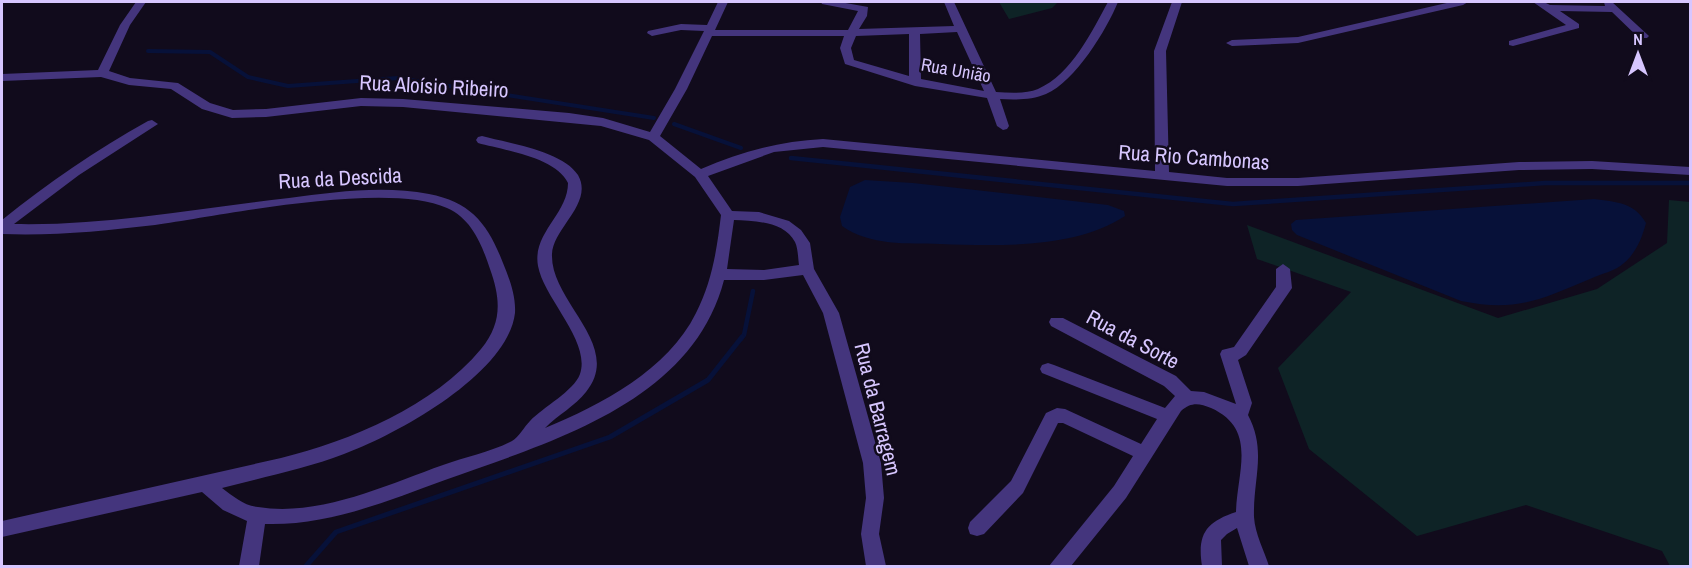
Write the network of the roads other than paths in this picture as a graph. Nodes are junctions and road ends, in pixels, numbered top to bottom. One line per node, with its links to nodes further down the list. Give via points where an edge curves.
1 (141, 2): 19 (street)
2 (723, 2): 12 (street)
3 (826, 2): 15 (street, Rua União, via 864,9)
4 (950, 2): 11 (street)
5 (1113, 2): 22 (street, Rua União, via 1088,46 1054,83 1035,94)
6 (1177, 2): 29 (street, via 1160,51)
7 (1463, 2): 17 (street, via 1306,38)
8 (1538, 2): 10 (street)
9 (1611, 5): 10 (street); 16 (street)
10 (1550, 9): 18 (street, via 1575,26)
11 (960, 29): 13 (street); 22 (street)
12 (710, 31): 14 (street, via 681,27); 15 (street); 25 (street)
13 (914, 31): 15 (street); 21 (street)
14 (652, 33)
15 (851, 33): 21 (street, Rua União, via 845,56 849,62)
16 (1643, 36)
17 (1232, 43)
18 (1513, 43)
19 (102, 73): 20 (street, Rua Aloísio Ribeiro); 25 (street, Rua Aloísio Ribeiro, via 129,81 174,86 206,106 232,114 361,102 403,103 569,117 603,122)
20 (2, 78)
21 (915, 82): 22 (street, Rua União)
22 (994, 96): 24 (street)
23 (152, 124): 31 (street, via 82,164)
24 (1003, 126)
25 (653, 137): 28 (street, Rua Aloísio Ribeiro)
26 (482, 140): 40 (street, via 554,163 571,175 576,187 546,244 544,256 548,280 587,351 588,375 572,395 543,418)
27 (1690, 171): 29 (street, Rua Rio Cambonas, via 1592,165 1519,166 1264,183)
28 (700, 174): 29 (street, Rua Rio Cambonas, via 776,146 823,143); 30 (street, Rua Aloísio Ribeiro)
29 (1162, 177)
30 (728, 215): 32 (street, via 784,224 803,243); 34 (street)
31 (2, 228): 42 (street, Rua da Descida, via 133,225 274,204 371,196 444,202 473,220 484,235 508,303 498,341 469,372 414,411 340,448)
32 (807, 269): 34 (street, via 785,274); 48 (street, Rua da Barragem, via 831,313 872,463 875,498 870,534)
33 (1283, 269): 38 (street, via 1282,292 1240,351 1228,354 1244,403)
34 (720, 274): 40 (street, via 699,321 683,345 659,368 598,410)
35 (1057, 322): 37 (street, Rua da Sorte, via 1170,381)
36 (1048, 369): 39 (street)
37 (1191, 397): 38 (street, via 1218,403); 39 (street)
38 (1238, 414): 44 (street, via 1247,430 1251,453)
39 (1167, 416): 41 (street)
40 (521, 446): 43 (street, via 321,511)
41 (1146, 454): 45 (street, via 1057,415 1017,487); 49 (street)
42 (206, 483): 43 (street, via 220,498); 46 (street, Rua da Descida)
43 (257, 516): 47 (street)
44 (1245, 518): 50 (street, via 1219,526 1213,534 1209,553); 51 (street)
45 (977, 528)
46 (2, 529)
47 (249, 567)
48 (876, 567)
49 (1059, 567)
50 (1212, 567)
51 (1260, 567)

